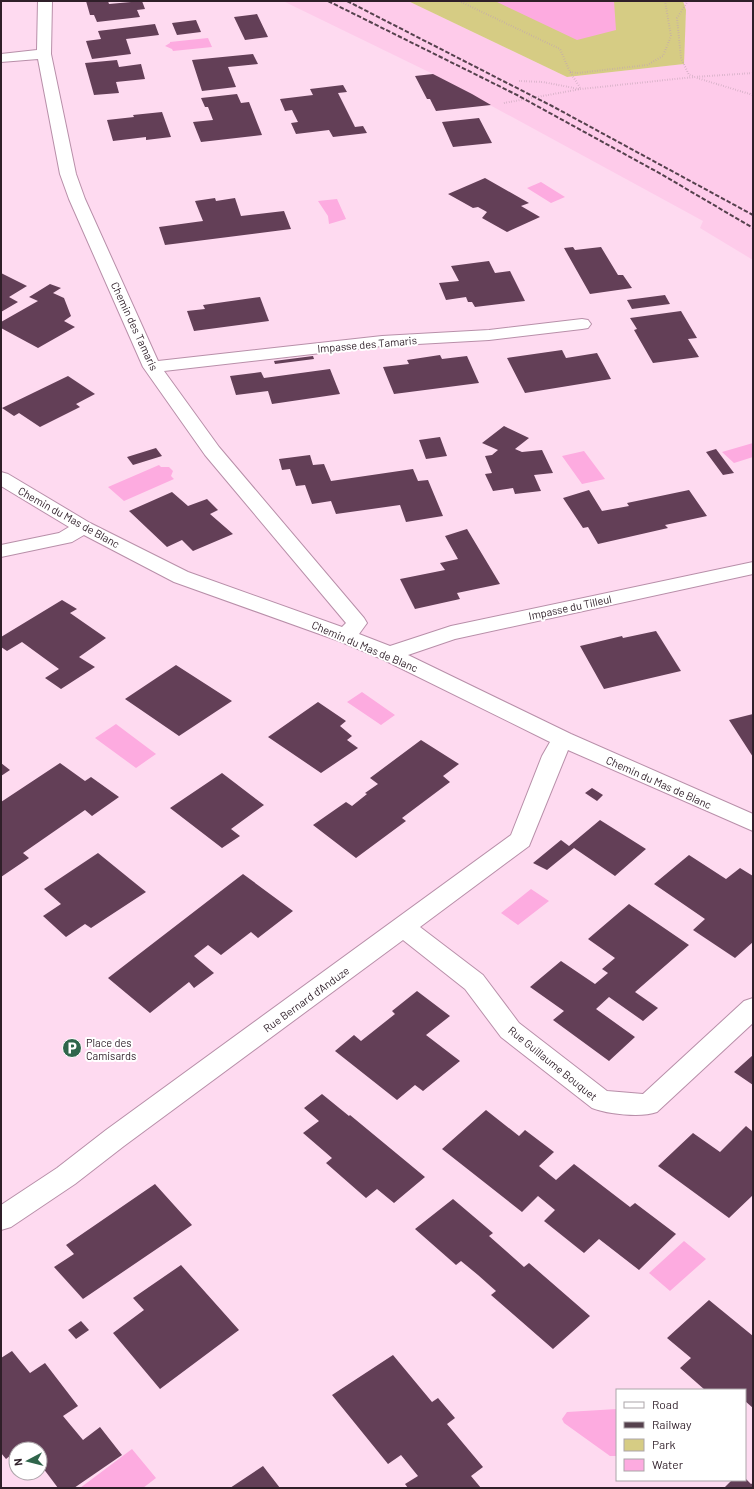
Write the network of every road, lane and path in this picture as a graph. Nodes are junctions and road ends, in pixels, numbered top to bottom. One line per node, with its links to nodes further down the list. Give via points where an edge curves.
1 (45, 1): 5 (street, Chemin des Tamaris)
2 (459, 1): 7 (path, via 560,48)
3 (665, 1): 7 (path, via 671,36 663,56 647,65)
4 (688, 1): 9 (path, via 676,18 681,58 689,75)
5 (44, 54): 6 (street); 15 (street, Chemin des Tamaris, via 76,200)
6 (1, 58)
7 (570, 72): 11 (path)
8 (753, 73): 9 (path)
9 (694, 77): 11 (path); 12 (path)
10 (519, 81): 11 (path, via 543,82)
11 (581, 90): 13 (path)
12 (753, 95)
13 (504, 103)
14 (582, 324): 15 (street, Impasse des Tamaris, via 489,335 382,341)
15 (152, 367): 20 (street, Chemin des Tamaris, via 212,451 357,623)
16 (1, 478): 17 (street, Chemin du Mas de Blanc)
17 (84, 527): 18 (street, via 65,538); 20 (street, Chemin du Mas de Blanc, via 181,577)
18 (1, 551)
19 (753, 568): 21 (street, Impasse du Tilleul, via 451,633)
20 (346, 636): 21 (street, Chemin du Mas de Blanc)
21 (389, 654): 22 (street, Chemin du Mas de Blanc)
22 (563, 739): 23 (street, Chemin du Mas de Blanc); 24 (street, Rue Bernard d'Anduze, via 553,756 521,840)
23 (752, 822)
24 (403, 927): 25 (street, Rue Guillaume Bouquet, via 474,982 510,1030 601,1101 648,1105); 26 (street, Rue Bernard d'Anduze, via 114,1138 66,1176)
25 (753, 1008)
26 (1, 1219)

